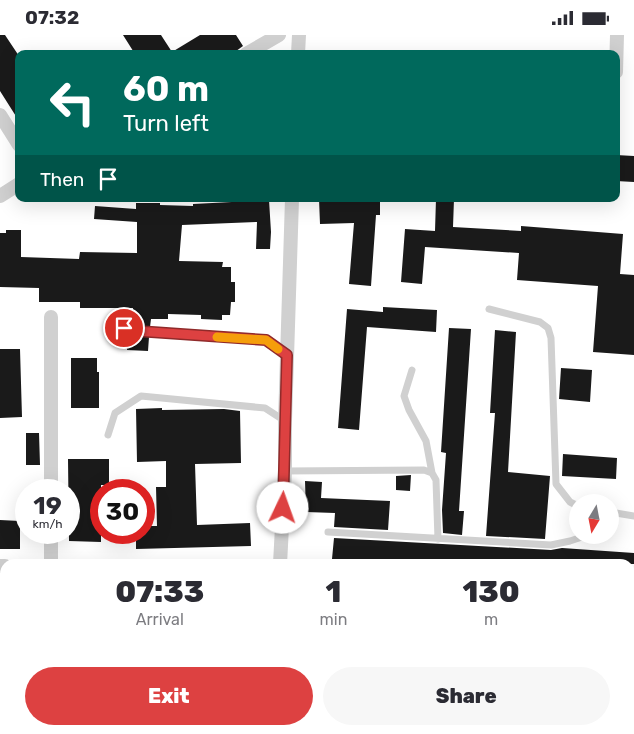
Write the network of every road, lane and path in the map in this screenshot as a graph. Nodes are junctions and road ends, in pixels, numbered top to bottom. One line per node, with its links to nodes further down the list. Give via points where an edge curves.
1 (279, 35): 4 (street)
2 (299, 35): 5 (street)
3 (617, 35): 6 (street)
4 (253, 50)
5 (298, 50)
6 (617, 50)
7 (0, 115): 8 (street)
8 (15, 139)
9 (15, 187): 10 (street)
10 (0, 196)
11 (292, 202): 15 (street)
12 (489, 309): 22 (lane, via 540,322 548,328 556,484)
13 (51, 317): 21 (street)
14 (124, 328): 15 (lane, via 266,340)
15 (287, 355): 17 (street)
16 (412, 370): 20 (lane, via 404,396 408,410 426,441)
17 (284, 421): 18 (lane, via 265,408 141,396 115,413); 19 (street)
18 (108, 435)
19 (285, 471): 20 (lane, via 424,470); 30 (street)
20 (432, 473): 26 (lane, via 436,480)
21 (51, 479)
22 (569, 501)
23 (619, 514): 24 (lane)
24 (634, 516)
25 (328, 532): 26 (lane)
26 (438, 539): 27 (lane, via 551,545)
27 (569, 541)
28 (51, 544): 29 (street)
29 (51, 559)
30 (280, 559)

